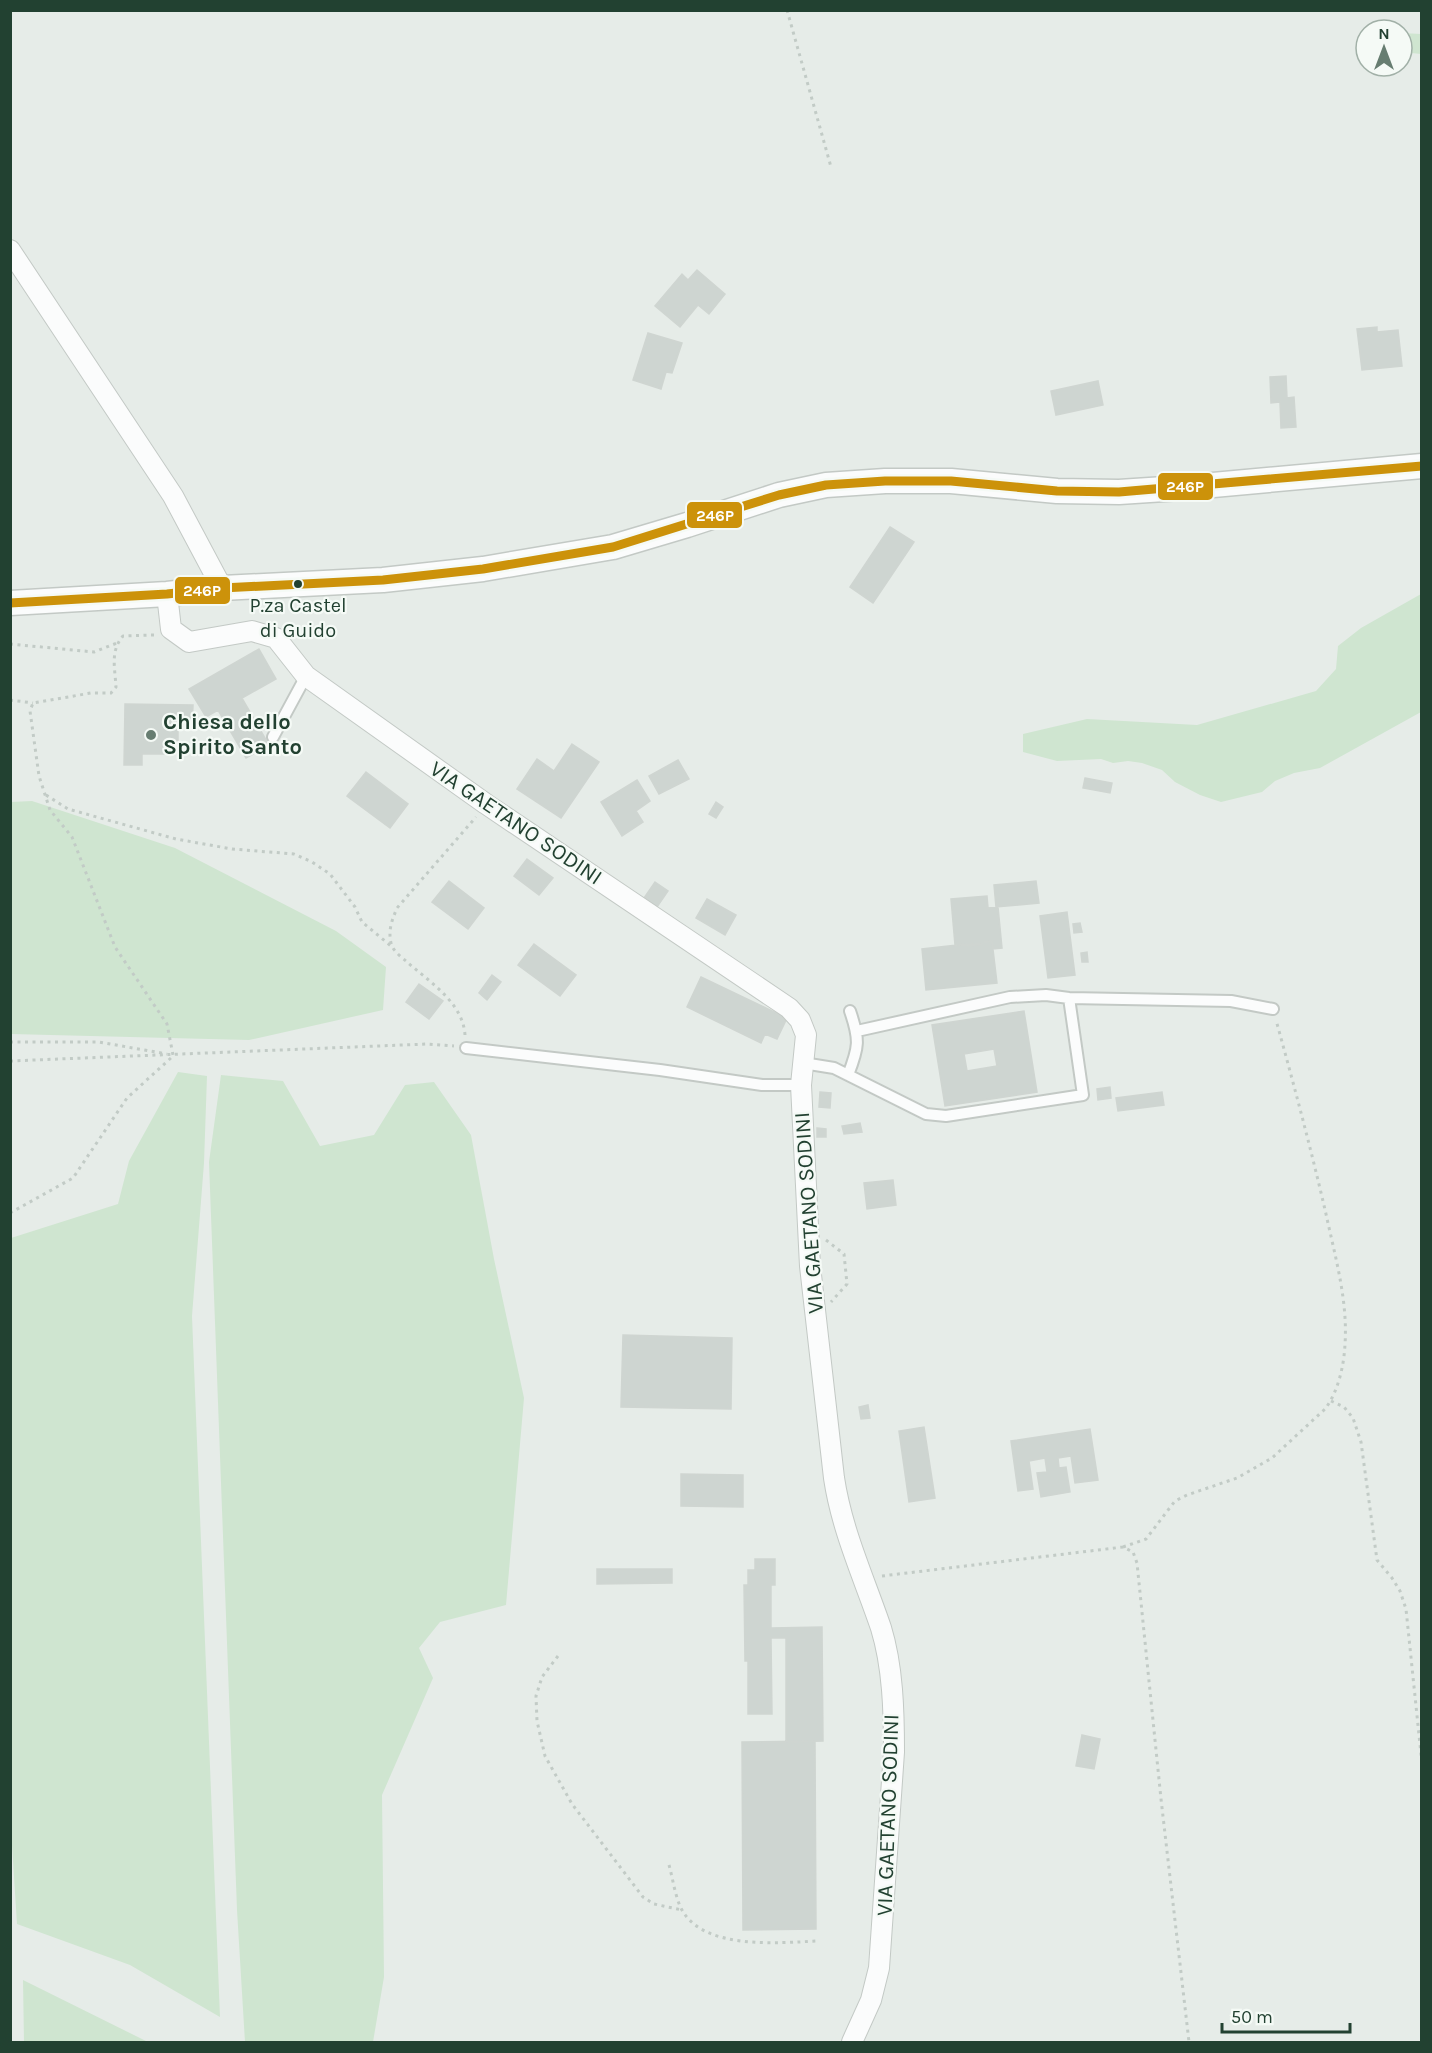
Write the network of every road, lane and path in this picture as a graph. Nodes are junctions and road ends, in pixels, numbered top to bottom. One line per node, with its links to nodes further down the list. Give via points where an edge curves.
1 (787, 10): 2 (path)
2 (831, 167)
3 (10, 250): 5 (street, via 173,496)
4 (1422, 466): 5 (street, via 1119,492 951,481 826,485 769,498 612,547 553,558 383,580)
5 (222, 588): 6 (street)
6 (167, 594): 7 (street); 8 (street, via 171,629)
7 (10, 603)
8 (180, 635): 9 (path, via 123,636); 11 (street, VIA GAETANO SODINI, via 189,642 252,631 276,638)
9 (117, 643): 10 (path, via 94,652); 13 (path, via 116,687 111,693)
10 (10, 644)
11 (306, 676): 14 (lane); 16 (street, VIA GAETANO SODINI)
12 (10, 700): 13 (path)
13 (33, 703): 15 (path, via 30,711)
14 (273, 737)
15 (45, 794): 17 (path, via 68,808 176,839 294,854 330,873 362,922); 24 (path, via 50,810 72,837 115,947 167,1024)
16 (486, 804): 17 (path, via 397,908 390,925); 26 (street, VIA GAETANO SODINI, via 792,1011 806,1035)
17 (391, 946): 23 (path, via 451,1001 465,1027)
18 (1069, 998): 19 (lane, via 1231,1001); 21 (lane, via 1010,997); 27 (lane, via 1083,1095 946,1116 926,1114)
19 (1273, 1009): 32 (path, via 1304,1121 1344,1305 1345,1344 1341,1373)
20 (850, 1011): 21 (lane)
21 (857, 1031): 27 (lane, via 858,1050)
22 (10, 1042): 24 (path, via 99,1042)
23 (466, 1048): 24 (path, via 427,1044); 28 (lane, via 762,1085)
24 (174, 1055): 25 (path); 29 (path, via 127,1098 73,1178)
25 (10, 1061)
26 (803, 1063): 27 (lane, via 834,1068); 28 (street, VIA GAETANO SODINI)
27 (848, 1075)
28 (801, 1085): 30 (street, VIA GAETANO SODINI)
29 (10, 1213)
30 (808, 1226): 31 (street, VIA GAETANO SODINI); 31 (path, via 844,1254 847,1284 834,1301)
31 (816, 1313): 34 (street, VIA GAETANO SODINI, via 839,1506)
32 (1331, 1401): 33 (path, via 1272,1458 1237,1478 1175,1501 1146,1539); 36 (path, via 1344,1407 1353,1418 1361,1442 1377,1560 1400,1591 1406,1609)
33 (1123, 1547): 34 (path); 43 (path, via 1133,1552 1137,1563)
34 (862, 1578): 42 (street, VIA GAETANO SODINI, via 886,1654 894,1752 879,1968 871,2000)
35 (558, 1656): 40 (path, via 542,1677 536,1696 545,1756 572,1804 643,1897 654,1904)
36 (1418, 1728): 37 (path); 38 (path)
37 (1422, 1739)
38 (1422, 1764)
39 (669, 1865): 40 (path)
40 (682, 1910): 41 (path, via 692,1923 733,1941)
41 (816, 1941)
42 (852, 2043)
43 (1189, 2043)

